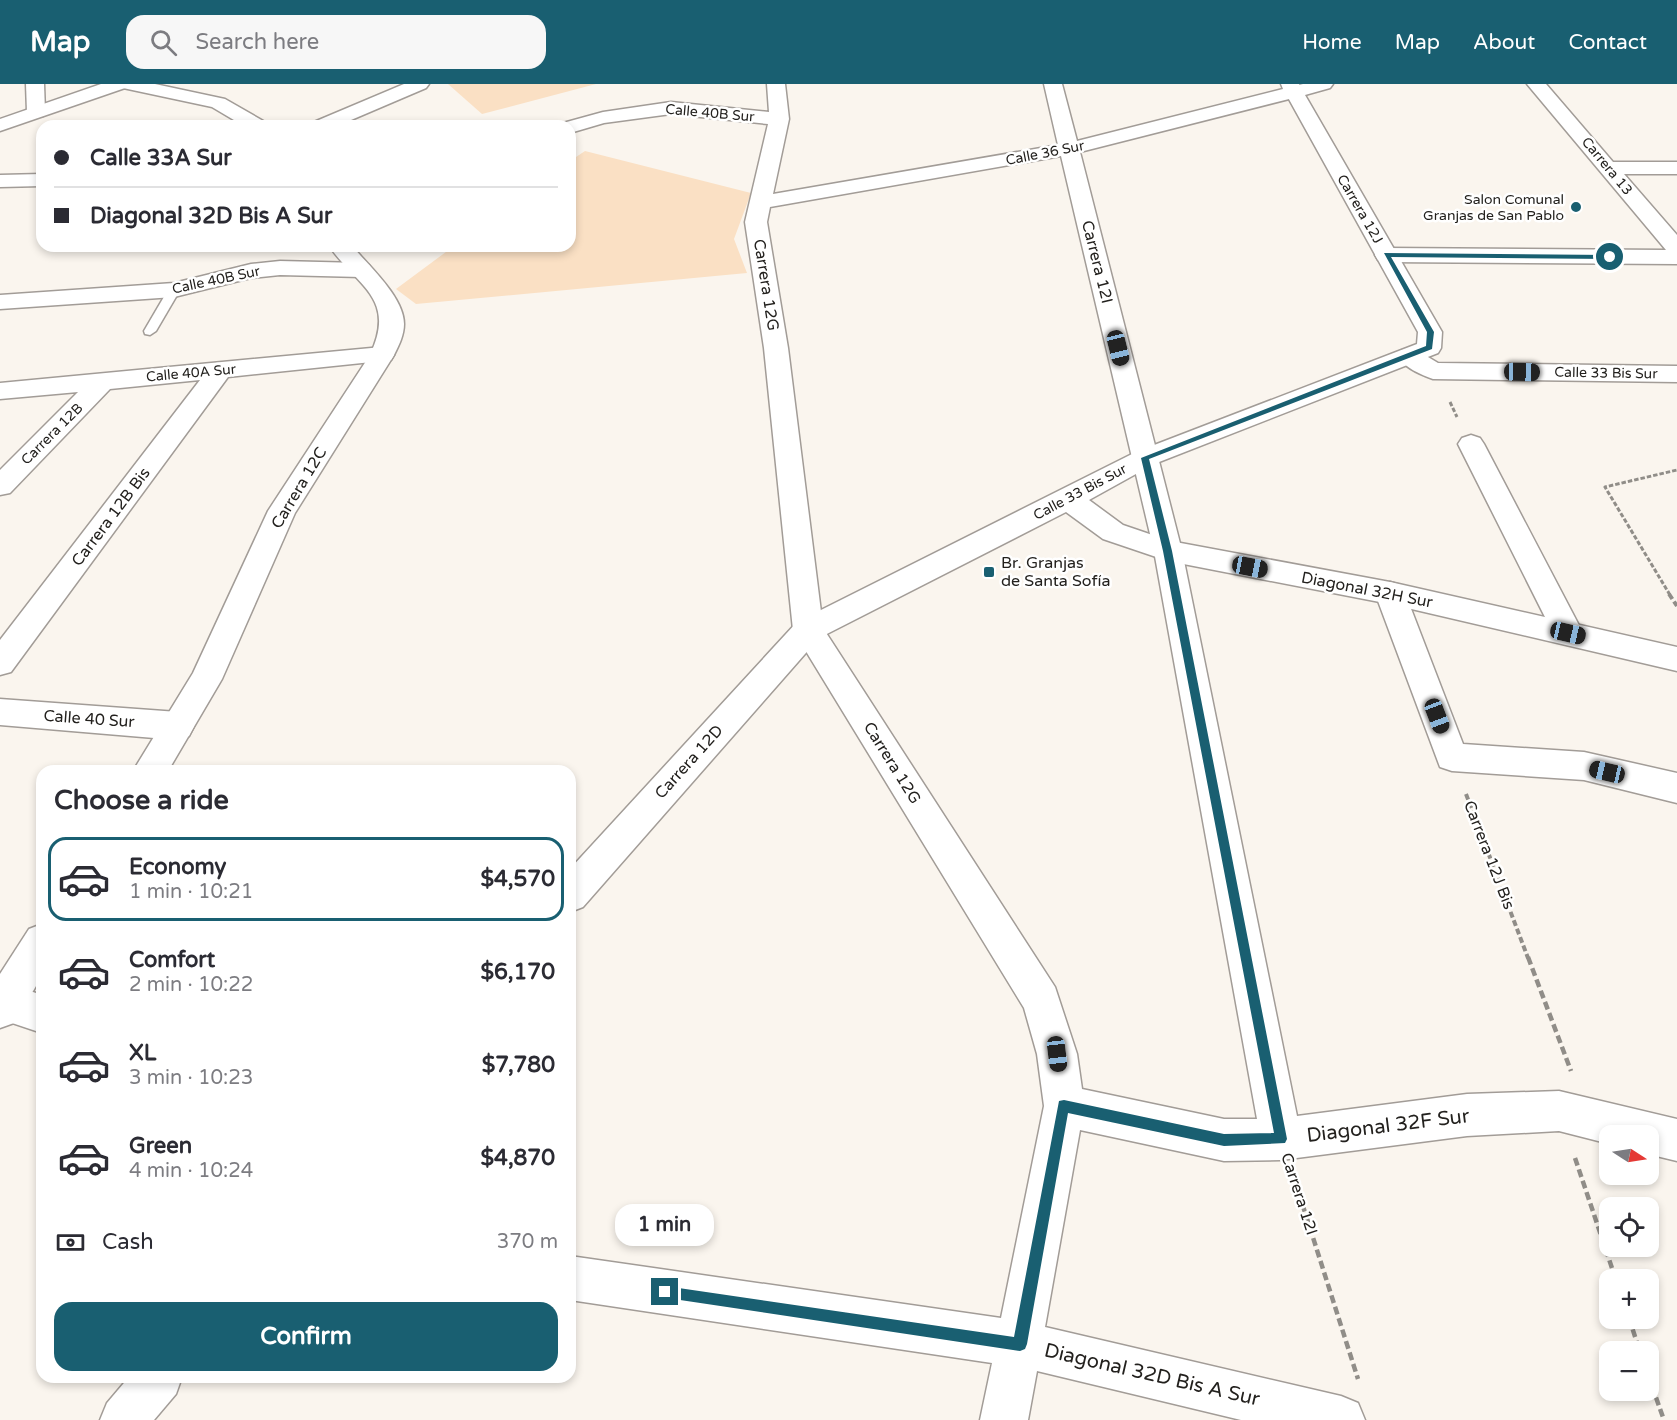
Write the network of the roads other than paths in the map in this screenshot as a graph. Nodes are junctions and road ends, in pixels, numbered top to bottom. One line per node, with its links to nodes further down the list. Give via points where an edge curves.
1 (34, 84): 10 (street)
2 (119, 84): 10 (street)
3 (129, 84): 12 (street, via 218,103)
4 (420, 84): 13 (street)
5 (776, 84): 11 (street, Carrera 12G)
6 (1053, 84): 16 (street, Carrera 12I)
7 (1324, 84): 9 (street, Calle 36 Sur)
8 (1536, 84): 17 (street, Carrera 13)
9 (1292, 88): 16 (street, Calle 36 Sur); 24 (street, Carrera 12J)
10 (36, 112): 14 (street)
11 (779, 119): 15 (street, Calle 40B Sur, via 671,108); 21 (street, Carrera 12G)
12 (248, 120)
13 (335, 120)
14 (0, 125)
15 (576, 125)
16 (1070, 149): 21 (street, Calle 36 Sur); 37 (street, Carrera 12I)
17 (1608, 168): 18 (street); 22 (street, Carrera 13)
18 (1677, 168)
19 (36, 180): 20 (street)
20 (0, 181)
21 (762, 202): 42 (street, Carrera 12G, via 756,222 776,348)
22 (1677, 249)
23 (345, 252): 26 (street, Carrera 12C)
24 (1386, 255): 25 (street); 31 (street, Carrera 12J, via 1430,332 1429,348)
25 (1677, 257)
26 (361, 270): 27 (street, Calle 40B Sur, via 251,271); 30 (street, Carrera 12C, via 386,301 393,320)
27 (174, 290): 28 (street, Calle 40B Sur); 29 (lane)
28 (0, 302)
29 (150, 331)
30 (382, 355): 32 (street, Calle 40A Sur); 47 (street, Carrera 12C, via 282,511 206,679)
31 (1409, 356): 33 (street, Calle 33 Bis Sur, via 1433,370); 37 (street, Calle 33 Bis Sur)
32 (221, 370): 34 (street, Calle 40A Sur); 45 (street, Carrera 12B Bis)
33 (1677, 374)
34 (103, 381): 35 (street, Calle 40A Sur); 38 (street, Carrera 12B)
35 (0, 391)
36 (1471, 444): 43 (street)
37 (1145, 458): 39 (street, Calle 33 Bis Sur); 40 (street, Carrera 12I)
38 (0, 486)
39 (1068, 499): 40 (street, Diagonal 32H Sur, via 1113,532); 42 (street, Calle 33 Bis Sur)
40 (1168, 551): 41 (street, Diagonal 32H Sur); 55 (street, Carrera 12I)
41 (1390, 592): 43 (street, Diagonal 32H Sur); 49 (street, via 1452,757 1584,766)
42 (808, 630): 50 (street, Carrera 12D); 54 (street, Carrera 12G, via 1041,1000 1057,1054)
43 (1568, 633): 44 (street, Diagonal 32H Sur)
44 (1677, 659)
45 (0, 663)
46 (0, 712): 47 (street, Calle 40 Sur)
47 (178, 726): 48 (street, Carrera 12C)
48 (154, 765)
49 (1677, 788)
50 (576, 888)
51 (36, 951): 52 (street)
52 (2, 1003): 53 (street)
53 (36, 1012)
54 (1064, 1106): 55 (street, Diagonal 32F Sur, via 1224,1140); 58 (street, Carrera 12G)
55 (1281, 1139): 56 (street, Diagonal 32F Sur, via 1467,1115 1574,1114)
56 (1677, 1140)
57 (576, 1279): 58 (street, Diagonal 32D Bis A Sur)
58 (1020, 1344): 60 (street, Diagonal 32D Bis A Sur); 62 (street, Carrera 12G)
59 (154, 1383): 61 (street)
60 (1351, 1403)
61 (124, 1420)
62 (1004, 1420)

